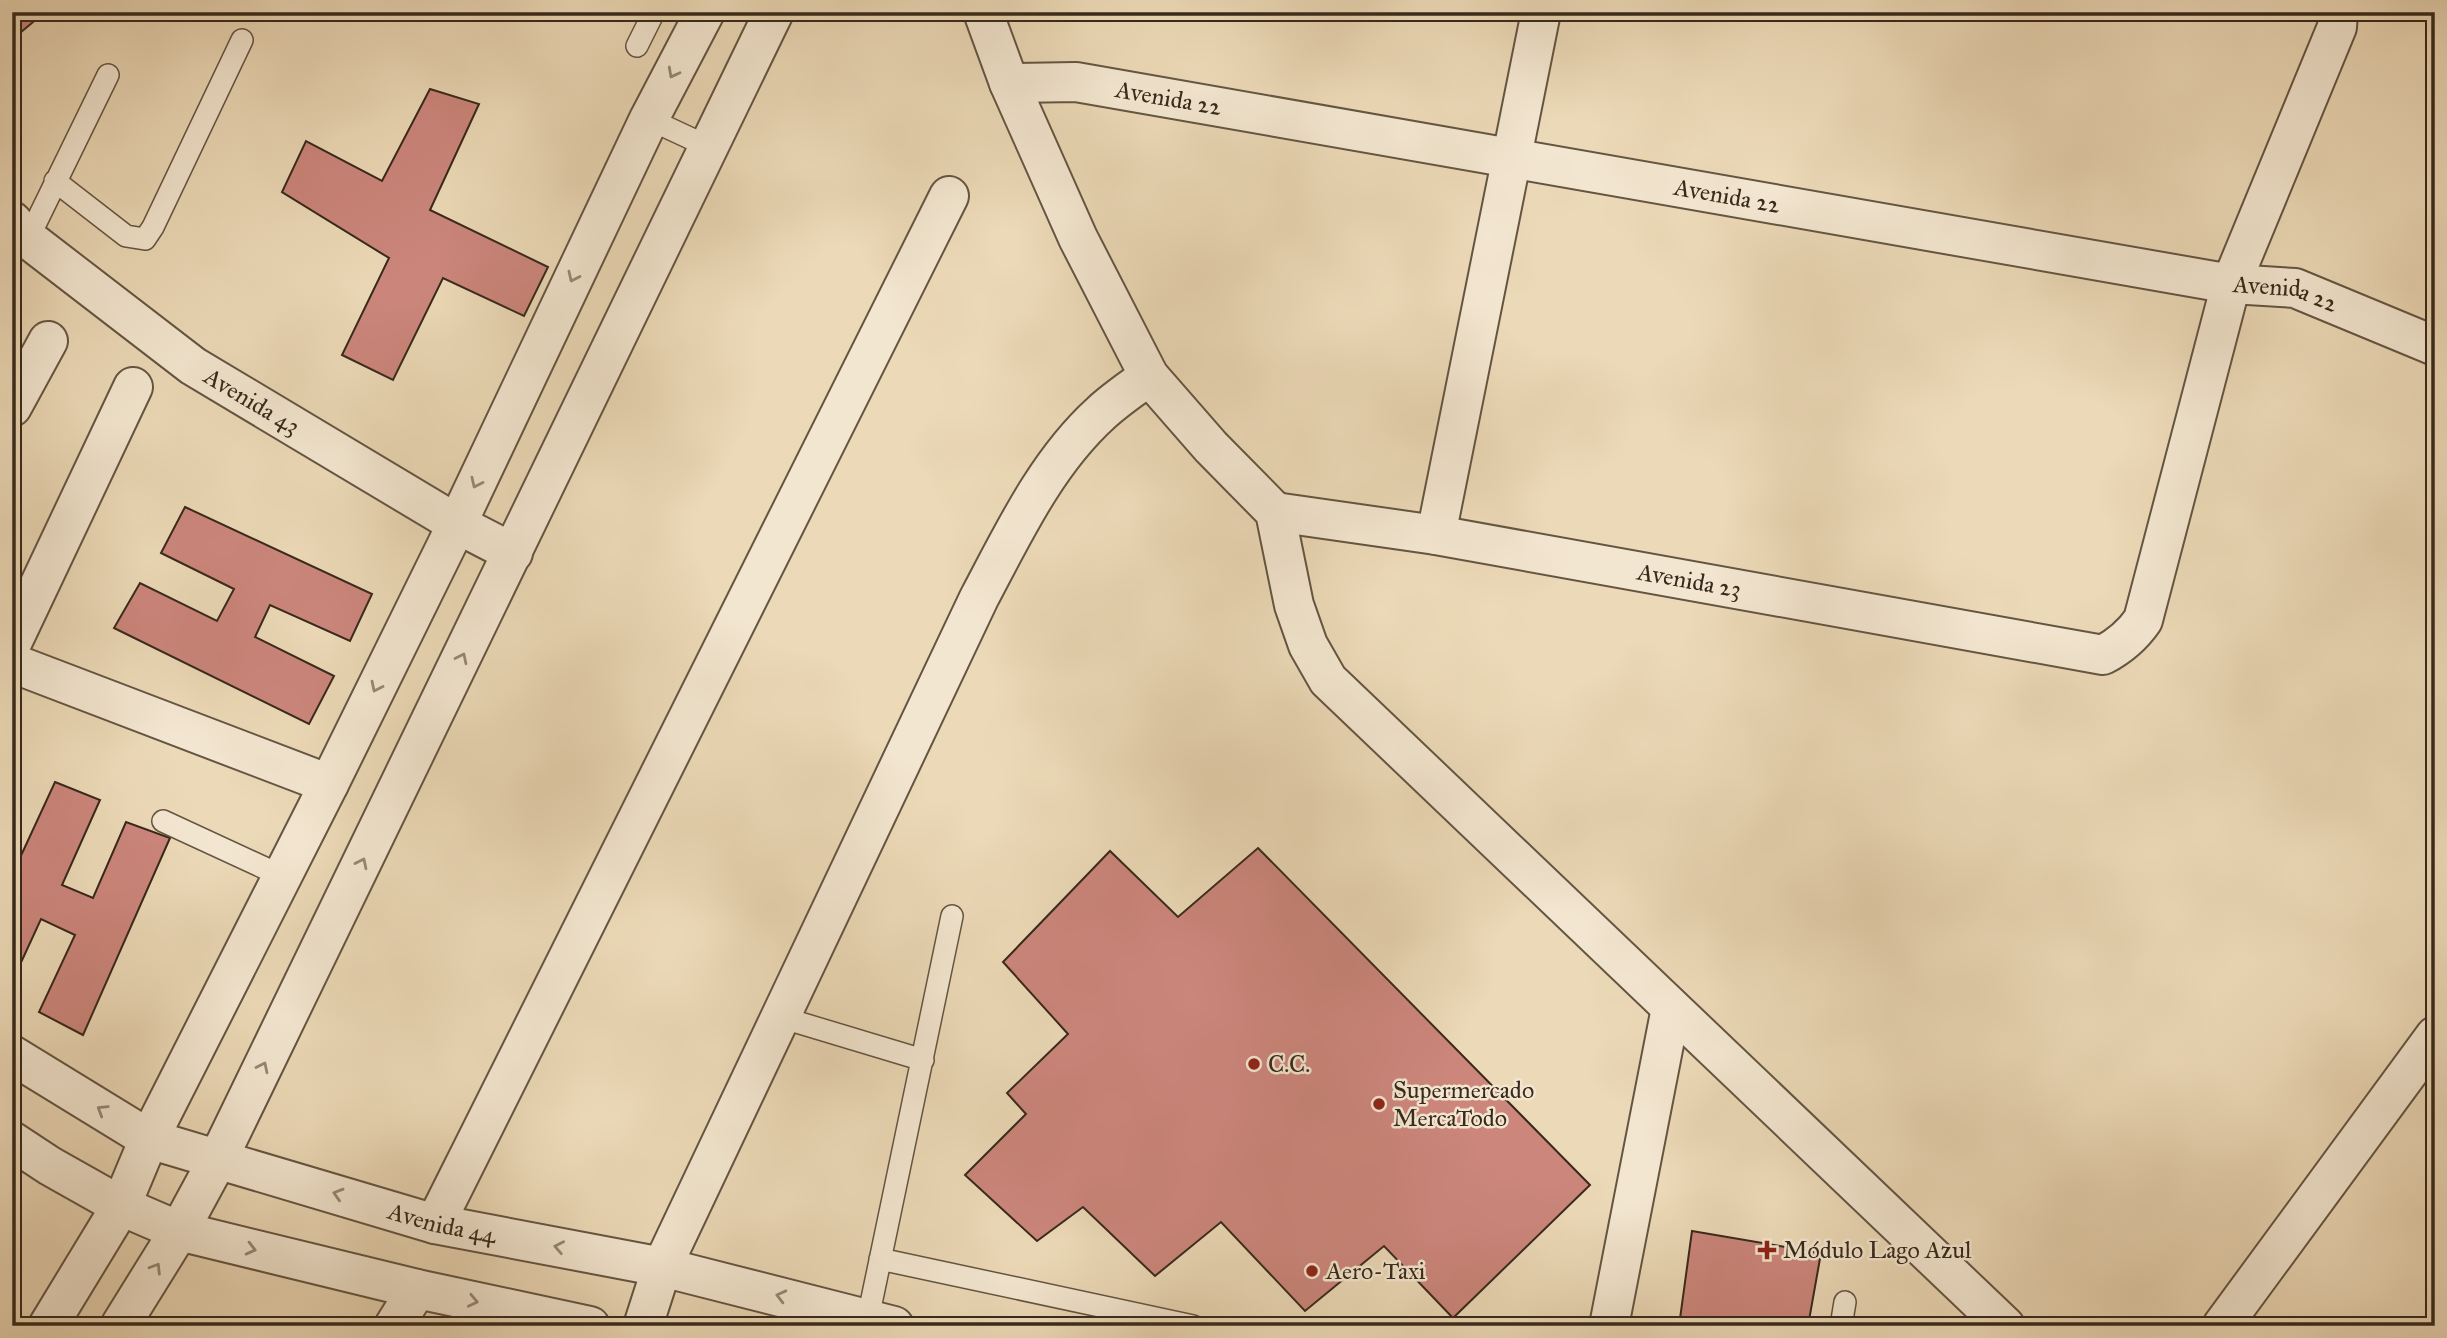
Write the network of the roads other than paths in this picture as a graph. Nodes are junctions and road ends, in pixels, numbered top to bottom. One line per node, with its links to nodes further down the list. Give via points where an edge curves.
1 (654, 12): 8 (lane)
2 (774, 12): 12 (street)
3 (983, 12): 10 (street)
4 (1541, 12): 13 (street)
5 (2338, 12): 17 (street, via 2337,27)
6 (698, 14): 11 (street, one-way to 11)
7 (242, 40): 14 (lane, via 145,239 126,236)
8 (637, 46)
9 (108, 75): 14 (lane)
10 (1009, 83): 13 (street, Avenida 22, via 1076,82); 20 (street, via 1078,237)
11 (649, 119): 12 (lane); 24 (street, one-way to 24)
12 (709, 147): 26 (street)
13 (1514, 157): 17 (street, Avenida 22); 25 (street)
14 (55, 181): 16 (lane)
15 (949, 196): 42 (street)
16 (20, 230): 24 (street, Avenida 43, via 193,366)
17 (2231, 284): 19 (street, Avenida 22, via 2295,288); 25 (street, Avenida 23, via 2143,620 2120,645 2102,655)
18 (48, 341): 22 (street)
19 (2435, 346)
20 (1149, 376): 23 (street); 34 (street, via 1101,413 1064,454 1026,509 979,598)
21 (133, 387): 27 (street)
22 (12, 407)
23 (1275, 512): 25 (street, Avenida 23); 33 (street, via 1294,605 1308,645 1328,680)
24 (457, 524): 26 (street, Avenida 43); 29 (street, one-way to 29)
25 (1436, 535)
26 (513, 553): 40 (street, one-way to 26)
27 (12, 643)
28 (12, 663): 29 (street)
29 (329, 784): 31 (street)
30 (163, 821): 31 (lane)
31 (282, 876): 38 (street)
32 (952, 916): 37 (lane)
33 (1671, 1008): 55 (street); 57 (street)
34 (780, 1017): 37 (lane); 45 (street)
35 (2435, 1035): 58 (street)
36 (12, 1055): 38 (street, Avenida 44, one-way to 36)
37 (923, 1060): 44 (lane)
38 (149, 1139): 40 (street, Avenida 44); 41 (street)
39 (12, 1141): 41 (street)
40 (218, 1159): 42 (street, Avenida 44, one-way to 40); 43 (street)
41 (121, 1206): 43 (street); 49 (street)
42 (435, 1223): 45 (street, Avenida 44, one-way to 42)
43 (179, 1231): 46 (street, one-way to 46); 50 (street, one-way to 43)
44 (880, 1259): 48 (lane); 54 (lane)
45 (662, 1267): 48 (street, Avenida 44, one-way to 45); 53 (street)
46 (417, 1289): 51 (street); 52 (street, one-way to 52)
47 (1845, 1302): 56 (lane)
48 (877, 1323)
49 (48, 1326)
50 (120, 1326)
51 (394, 1326)
52 (590, 1326)
53 (642, 1326)
54 (1193, 1326)
55 (1609, 1326)
56 (1840, 1326)
57 (2005, 1326)
58 (2222, 1326)

